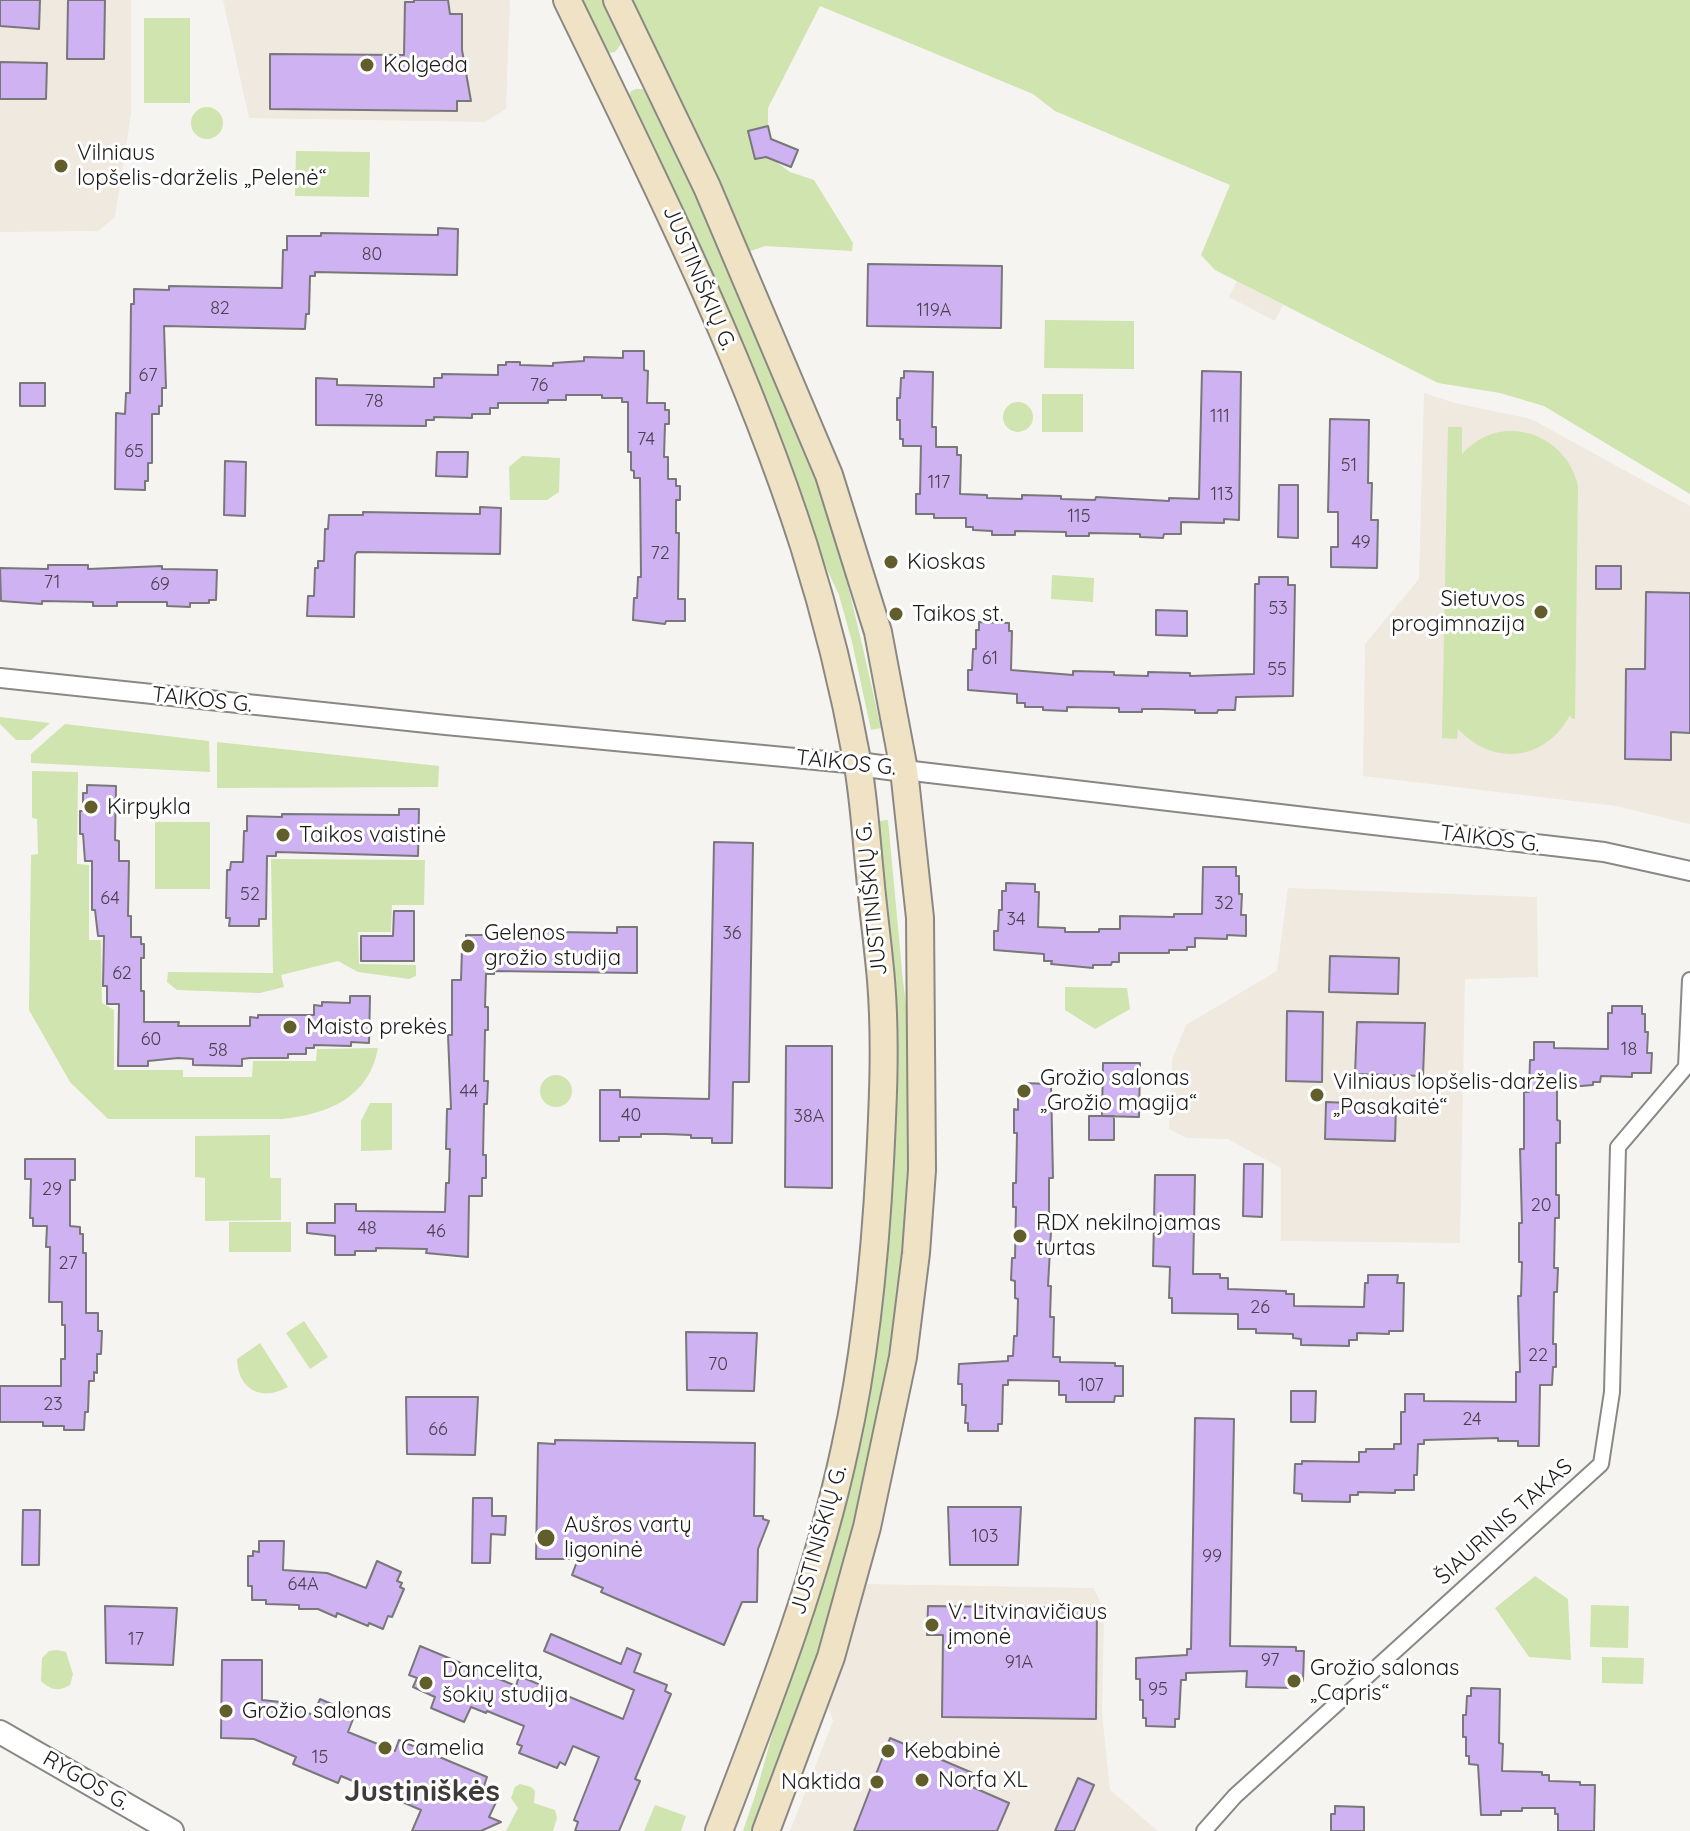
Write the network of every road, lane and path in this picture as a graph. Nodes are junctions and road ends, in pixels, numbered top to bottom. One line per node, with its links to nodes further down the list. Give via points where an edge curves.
1 (567, 0): 4 (main road, JUSTINIŠKIŲ G.)
2 (617, 0): 3 (main road, JUSTINIŠKIŲ G.)
3 (643, 52): 4 (main road); 7 (main road, JUSTINIŠKIŲ G., via 707,187 829,475 878,632)
4 (602, 70): 6 (main road, JUSTINIŠKIŲ G., via 754,404 828,627)
5 (0, 678): 6 (street, TAIKOS G.)
6 (858, 764): 7 (street, TAIKOS G.); 12 (main road, JUSTINIŠKIŲ G., via 882,984 884,1094 864,1346 845,1450 809,1581)
7 (904, 770): 8 (street, TAIKOS G., via 1604,852); 13 (main road, JUSTINIŠKIŲ G., via 920,918 923,1088 911,1298 890,1427 863,1541 831,1657)
8 (1690, 871)
9 (1690, 980): 14 (street, ŠIAURINIS TAKAS, via 1686,1067 1618,1147 1612,1392 1601,1464 1235,1796)
10 (0, 1732): 11 (street, RYGOS G.)
11 (172, 1831)
12 (719, 1831)
13 (766, 1831)
14 (1204, 1831)

